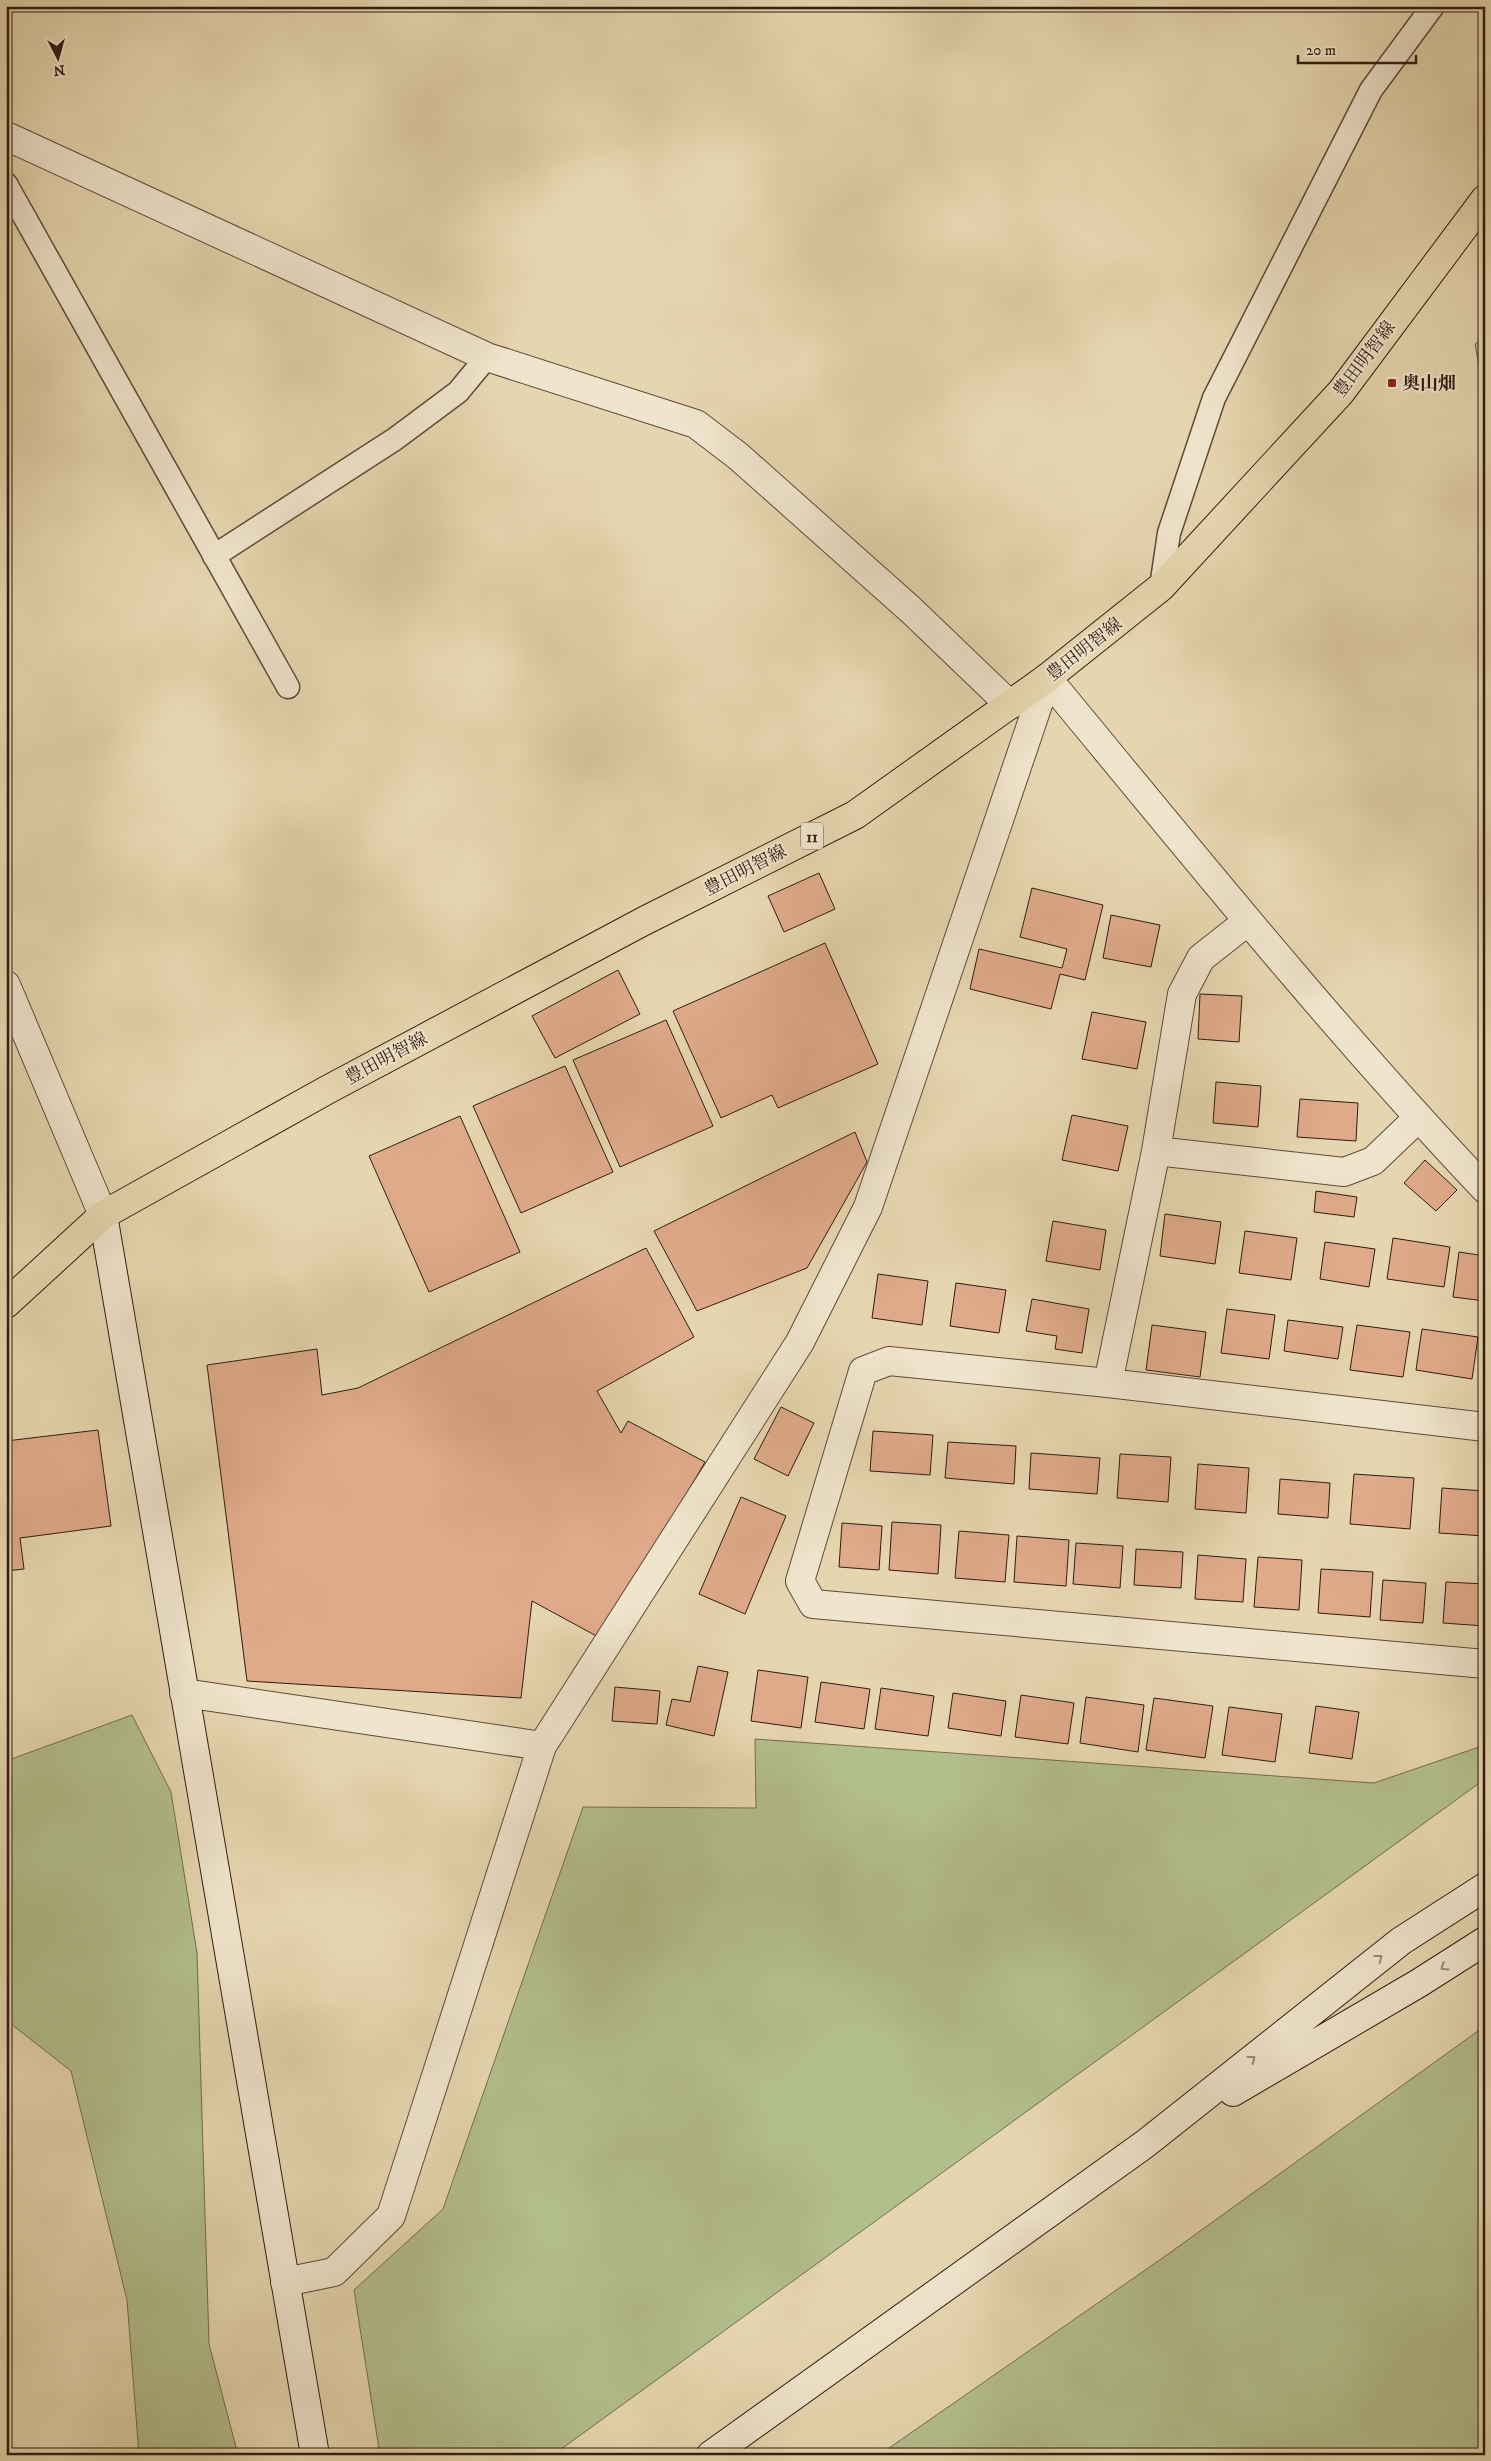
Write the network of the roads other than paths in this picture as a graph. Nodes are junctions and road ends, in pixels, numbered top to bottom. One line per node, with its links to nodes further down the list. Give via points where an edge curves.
1 (1433, 6): 7 (lane, via 1371,90 1214,398 1169,533)
2 (6, 136): 5 (street)
3 (6, 184): 6 (lane)
4 (1485, 199): 7 (main road, 豊田明智線 / 11, via 1341,392)
5 (487, 357): 6 (lane, via 458,392 395,439); 10 (street, via 696,424 738,456 912,610)
6 (214, 556): 9 (lane)
7 (1161, 587): 8 (main road, 豊田明智線 / 11)
8 (1047, 678): 10 (main road, 豊田明智線 / 11); 11 (street); 22 (street, via 868,1207 800,1342)
9 (288, 688)
10 (1010, 705): 16 (main road, 豊田明智線 / 11, via 855,815 635,925 327,1090)
11 (1248, 921): 13 (street); 14 (street, via 1201,958 1182,994)
12 (6, 985): 16 (street)
13 (1418, 1118): 14 (street, via 1373,1161 1344,1172); 15 (street)
14 (1156, 1151): 18 (street)
15 (1485, 1189)
16 (103, 1215): 17 (main road, 豊田明智線 / 11); 21 (street)
17 (6, 1304)
18 (1108, 1383): 19 (street); 20 (street, via 889,1361 863,1371 800,1581 812,1604)
19 (1485, 1427)
20 (1485, 1664)
21 (184, 1693): 22 (street); 26 (street)
22 (542, 1746): 26 (street, via 391,2216 334,2272)
23 (1485, 1887): 25 (street, one-way to 23, via 1401,1941)
24 (1485, 1941): 25 (street, one-way to 25)
25 (1145, 2144): 28 (street)
26 (285, 2282): 27 (street)
27 (315, 2455)
28 (711, 2455)

